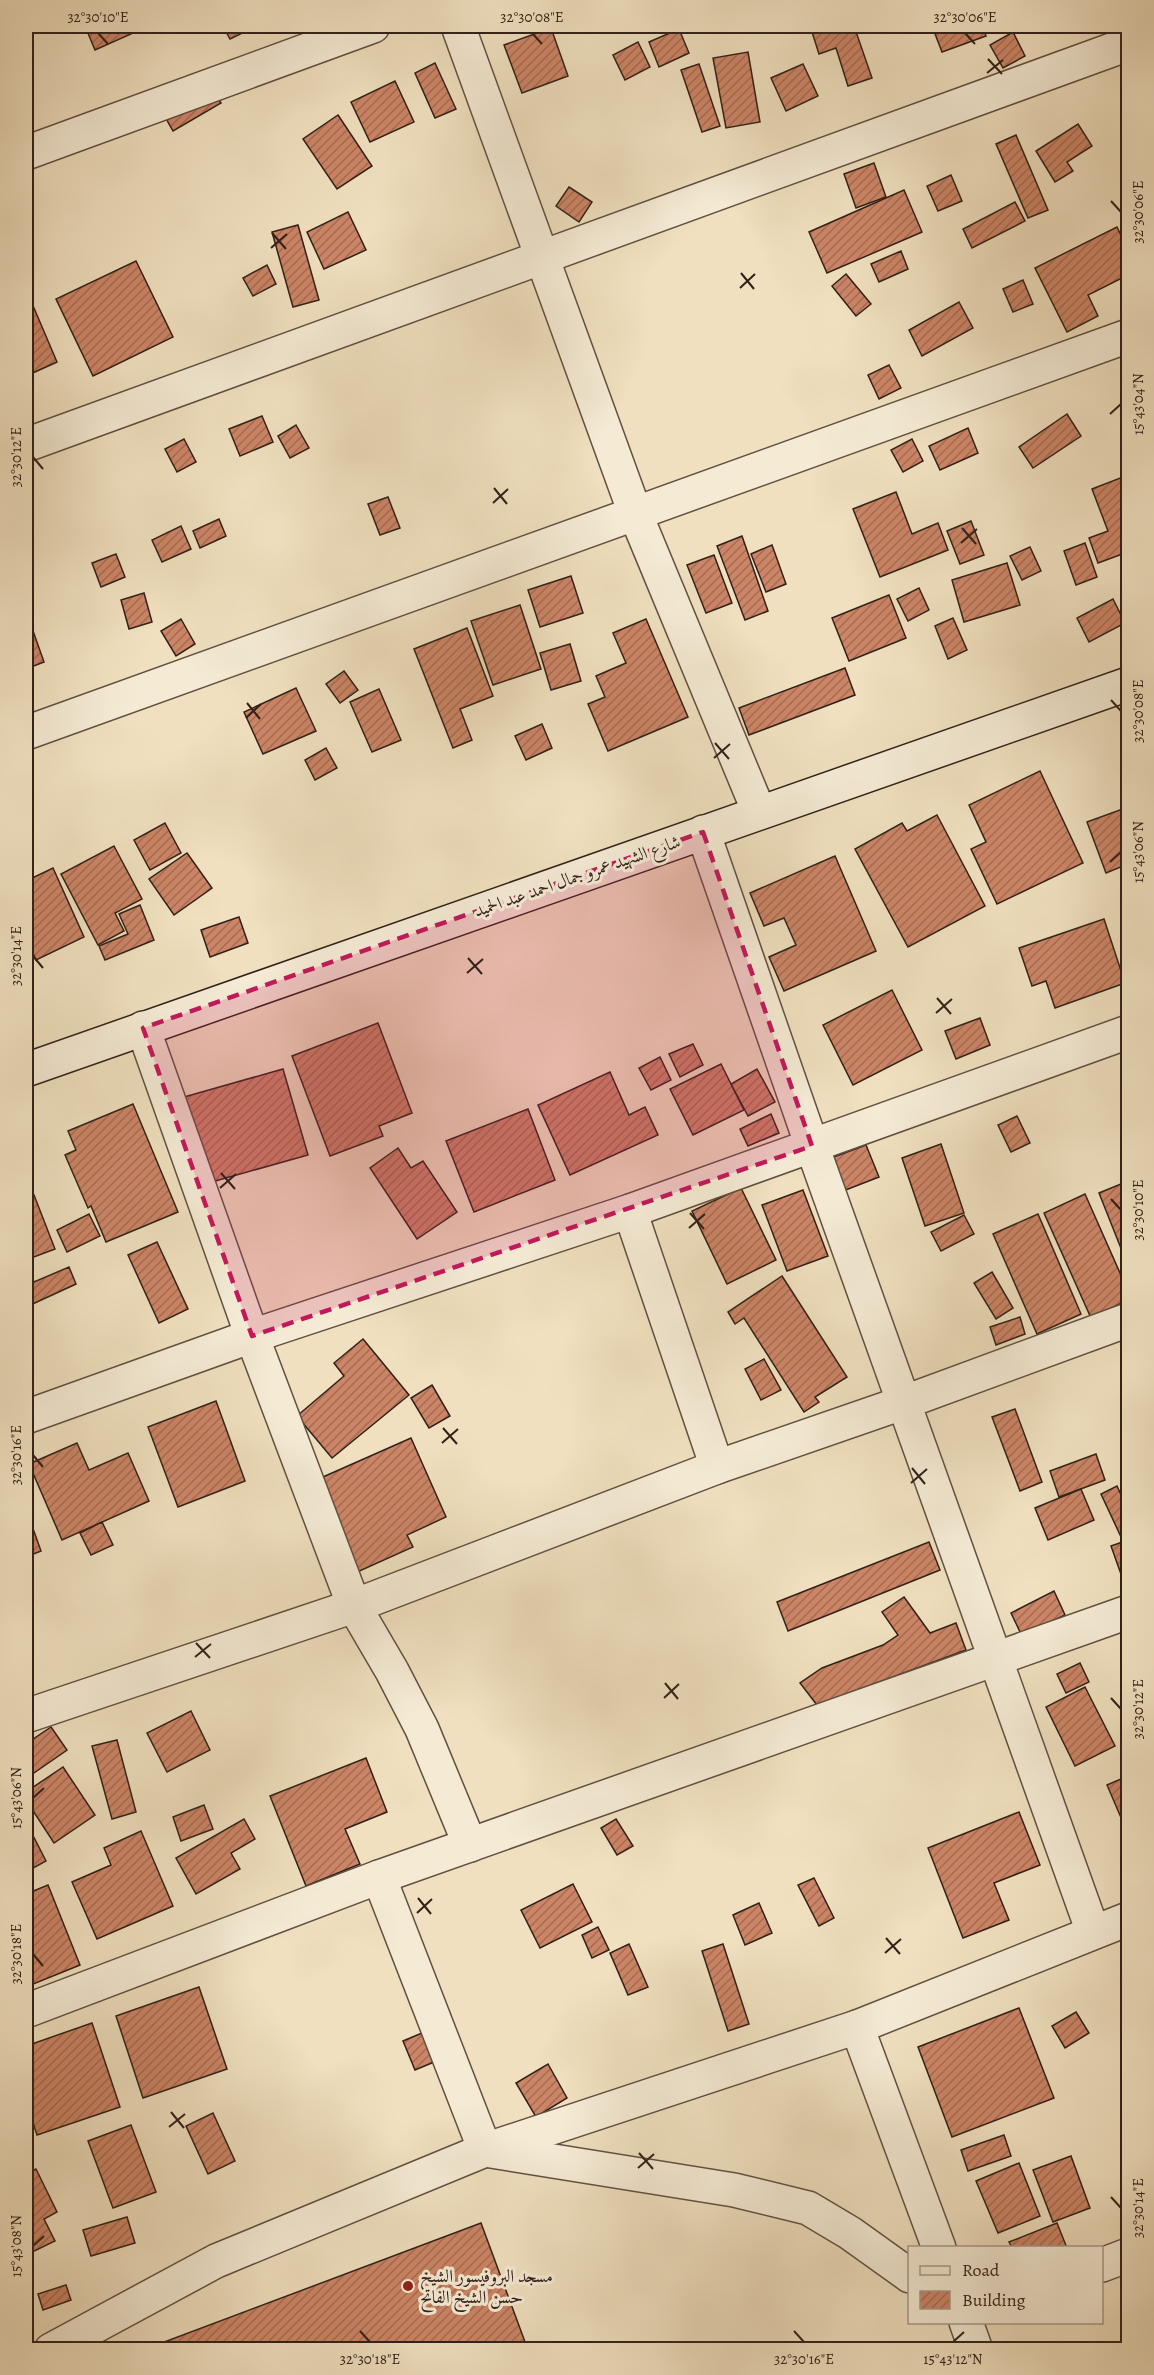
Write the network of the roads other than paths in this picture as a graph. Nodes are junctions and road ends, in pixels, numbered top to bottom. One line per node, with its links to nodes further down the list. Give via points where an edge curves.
1 (373, 26): 4 (street)
2 (458, 26): 5 (street)
3 (1128, 44): 5 (street)
4 (26, 153)
5 (542, 258): 7 (street); 8 (street)
6 (1128, 336): 8 (street)
7 (26, 446)
8 (635, 513): 10 (street); 11 (street)
9 (1128, 684): 11 (street, شارع الشهيد عمرو جمال احمد عبد الحميد)
10 (26, 733)
11 (759, 812): 12 (street, شارع الشهيد عمرو جمال احمد عبد الحميد)
12 (704, 832): 13 (street, شارع الشهيد عمرو جمال احمد عبد الحميد); 16 (street)
13 (143, 1028): 15 (street, شارع الشهيد عمرو جمال احمد عبد الحميد); 19 (street)
14 (1128, 1032): 16 (street)
15 (26, 1070)
16 (812, 1146): 17 (street); 20 (street)
17 (630, 1211): 19 (street); 22 (street)
18 (1128, 1320): 20 (street)
19 (252, 1336): 21 (street); 23 (street)
20 (905, 1402): 22 (street); 25 (street)
21 (26, 1417)
22 (717, 1467): 23 (street)
23 (354, 1606): 26 (street); 27 (street, via 422,1728)
24 (1128, 1612): 25 (street)
25 (995, 1659): 27 (street); 30 (street)
26 (26, 1716)
27 (470, 1845): 28 (street)
28 (379, 1877): 31 (street); 33 (street)
29 (1128, 1919): 30 (street)
30 (1093, 1932): 32 (street)
31 (26, 2011)
32 (857, 2027): 33 (street); 34 (street)
33 (485, 2150): 37 (street, via 734,2190 808,2208); 39 (street, via 216,2261)
34 (939, 2246)
35 (1128, 2255): 36 (street)
36 (1103, 2264)
37 (908, 2275)
38 (967, 2324): 40 (street)
39 (51, 2349)
40 (976, 2349)

